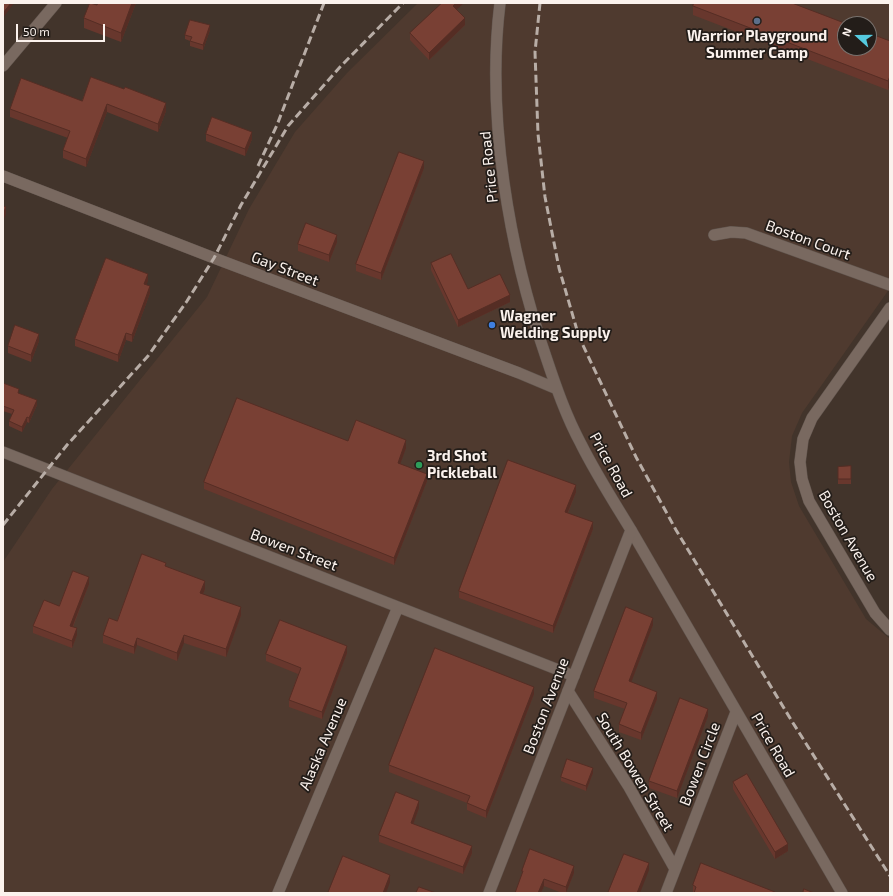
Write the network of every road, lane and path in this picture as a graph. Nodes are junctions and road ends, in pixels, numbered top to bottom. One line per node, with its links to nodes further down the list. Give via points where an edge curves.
1 (56, 3): 3 (street)
2 (500, 3): 8 (street, Price Road, via 497,107 503,179 533,321)
3 (3, 66)
4 (3, 176): 8 (street, Gay Street, via 512,370)
5 (714, 236): 6 (street, Boston Court, via 731,232 746,233)
6 (890, 286)
7 (890, 308): 12 (street, Boston Avenue, via 812,418 803,440 800,462 809,501 875,613)
8 (557, 390): 10 (street, Price Road, via 581,444)
9 (4, 454): 11 (street, Bowen Street)
10 (631, 530): 13 (street, Boston Avenue); 15 (street, Price Road)
11 (398, 607): 13 (street, Bowen Street); 17 (street, Alaska Avenue)
12 (890, 630)
13 (574, 676): 14 (street, Boston Avenue)
14 (568, 691): 16 (street, South Bowen Street, via 629,787); 18 (street, Boston Avenue)
15 (736, 712): 16 (street, Bowen Circle); 20 (street, Price Road)
16 (675, 869): 19 (street, Bowen Circle)
17 (278, 893)
18 (489, 893)
19 (666, 893)
20 (842, 893)

